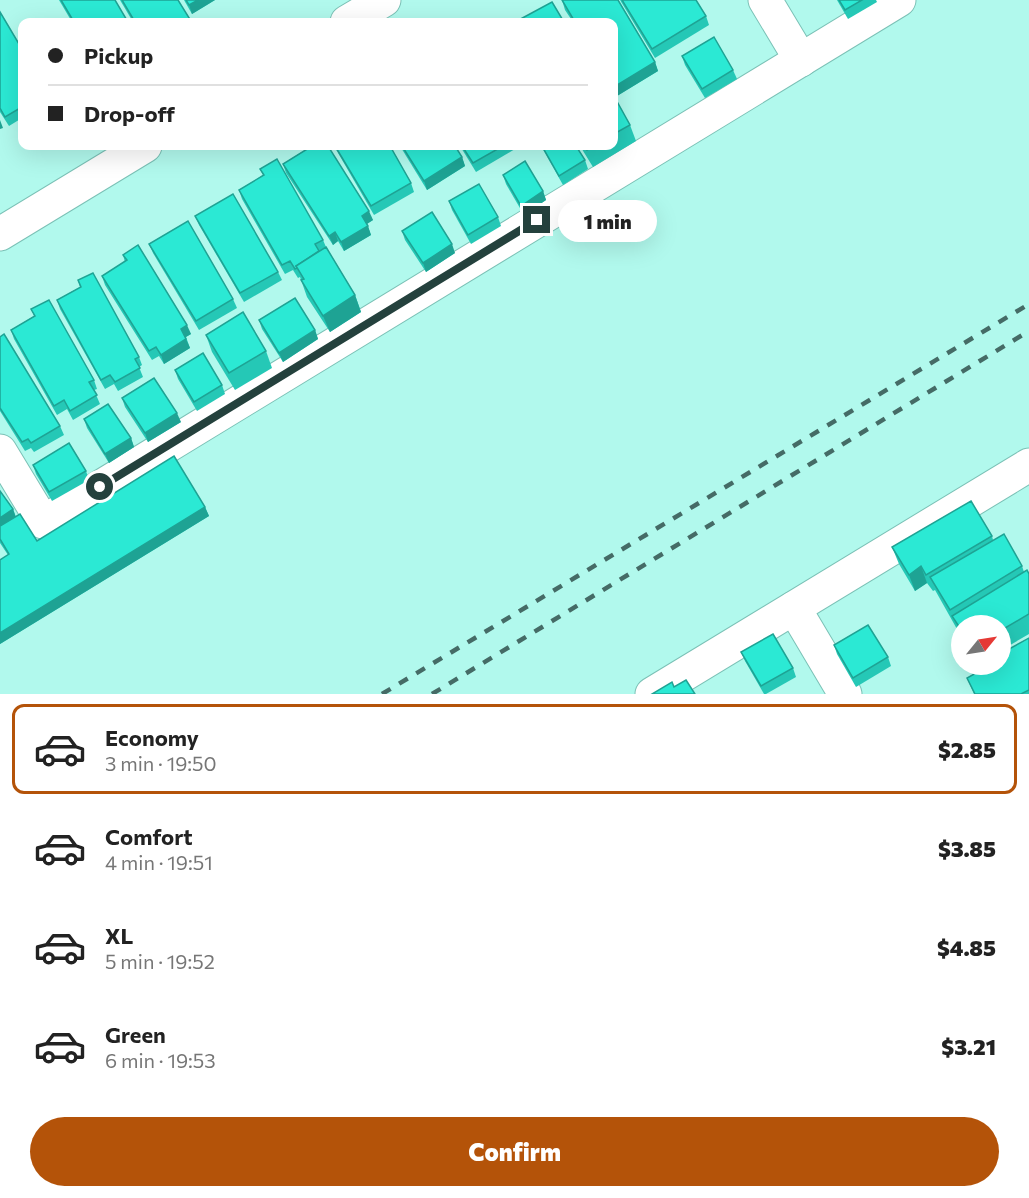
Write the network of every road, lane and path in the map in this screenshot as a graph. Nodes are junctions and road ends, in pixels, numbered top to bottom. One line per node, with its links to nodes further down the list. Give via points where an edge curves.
1 (384, 0): 4 (street)
2 (765, 0): 5 (street)
3 (899, 0): 5 (street)
4 (354, 18)
5 (801, 60): 8 (street, via 43,522)
6 (138, 150): 7 (street)
7 (0, 234)
8 (0, 452)
9 (1029, 465): 10 (street)
10 (794, 608): 11 (street); 12 (street)
11 (652, 694)
12 (846, 694)

